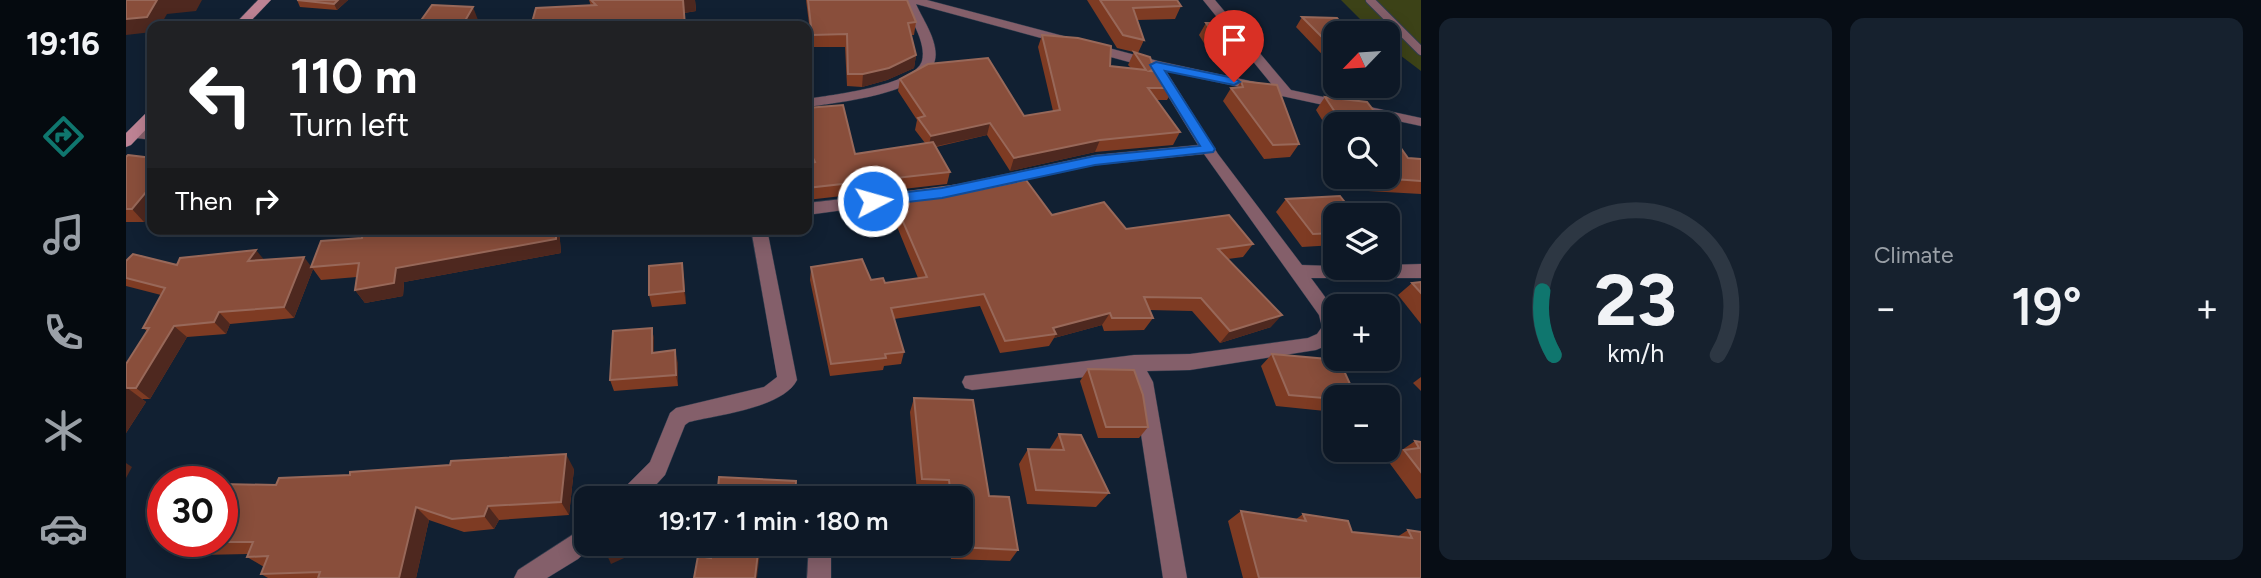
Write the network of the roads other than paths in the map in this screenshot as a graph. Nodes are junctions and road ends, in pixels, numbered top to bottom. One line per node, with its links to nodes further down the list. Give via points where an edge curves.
1 (265, 0): 5 (main road)
2 (910, 0): 7 (street); 9 (street, via 927,47 924,70 892,86)
3 (1209, 0): 8 (street)
4 (1370, 0): 6 (lane)
5 (244, 21)
6 (1421, 51)
7 (1156, 65): 8 (street); 16 (street)
8 (1286, 93): 10 (street)
9 (812, 102)
10 (1373, 112)
11 (1400, 118): 13 (street); 14 (street)
12 (147, 120): 15 (main road)
13 (1421, 122)
14 (1421, 127)
15 (130, 138)
16 (1209, 149): 17 (street, via 1095,160 942,193); 20 (street)
17 (812, 208)
18 (760, 235): 23 (street, via 787,380 769,394 683,414 658,468)
19 (1421, 271): 20 (street)
20 (1299, 272): 21 (street, via 1327,313 1331,328 1324,339 1247,355)
21 (1134, 363): 22 (street); 28 (street, via 1143,382)
22 (972, 382)
23 (641, 486)
24 (574, 548): 26 (street)
25 (820, 556): 27 (street)
26 (526, 578)
27 (819, 578)
28 (1175, 578)

